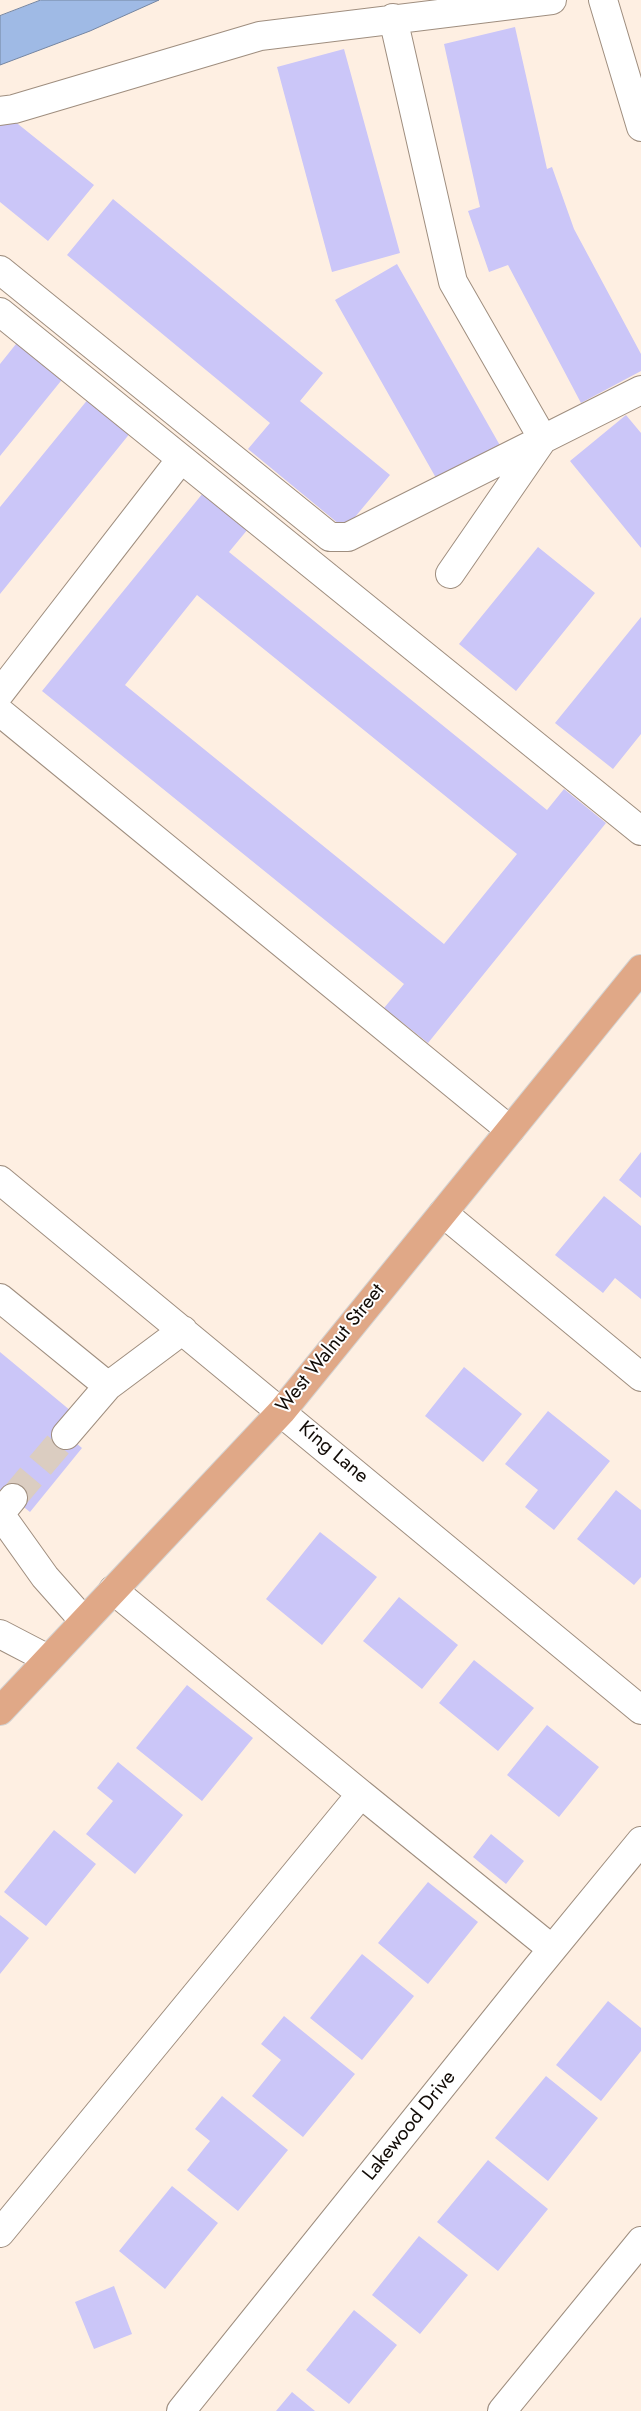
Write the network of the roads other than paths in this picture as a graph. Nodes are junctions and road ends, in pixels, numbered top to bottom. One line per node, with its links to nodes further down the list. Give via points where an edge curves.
1 (552, 0): 3 (street)
2 (603, 0): 5 (street)
3 (393, 18): 4 (street, via 260,36); 9 (street, via 453,282)
4 (0, 111)
5 (640, 122)
6 (0, 270): 9 (street, via 330,537 348,537)
7 (0, 312): 10 (street)
8 (641, 390): 9 (street)
9 (544, 439): 11 (street)
10 (182, 459): 12 (street); 14 (street)
11 (450, 574)
12 (0, 694)
13 (0, 712): 16 (street)
14 (641, 831)
15 (641, 969): 16 (main road, West Walnut Street)
16 (510, 1130): 18 (main road, West Walnut Street)
17 (0, 1180): 20 (street, King Lane)
18 (443, 1213): 21 (street); 23 (main road, West Walnut Street)
19 (0, 1298): 22 (street)
20 (183, 1330): 22 (street); 23 (street, King Lane)
21 (641, 1377)
22 (108, 1386): 24 (street)
23 (282, 1411): 26 (main road, West Walnut Street); 30 (street, King Lane)
24 (66, 1435)
25 (13, 1498): 27 (street, via 0,1514 45,1577)
26 (113, 1590): 27 (main road, West Walnut Street); 32 (street)
27 (84, 1621): 29 (main road, West Walnut Street)
28 (0, 1634): 29 (street)
29 (48, 1659): 31 (main road, West Walnut Street)
30 (641, 1710)
31 (0, 1711)
32 (361, 1794): 34 (street); 35 (street)
33 (641, 1841): 34 (street, Lakewood Drive)
34 (552, 1949): 37 (street, Lakewood Drive)
35 (0, 2233)
36 (641, 2241): 38 (street)
37 (180, 2411)
38 (502, 2411)

